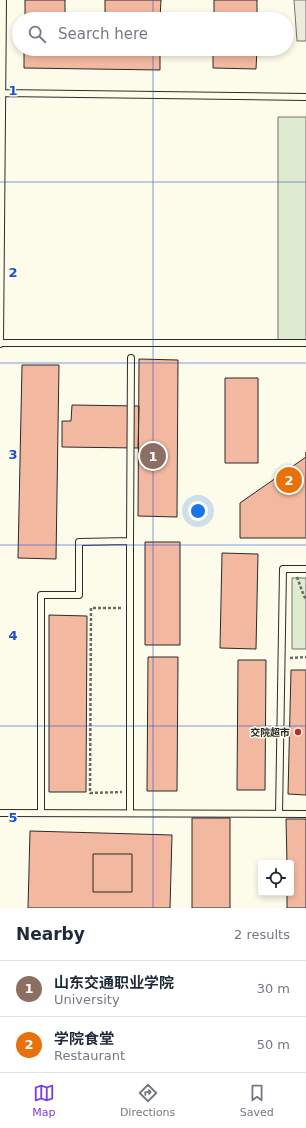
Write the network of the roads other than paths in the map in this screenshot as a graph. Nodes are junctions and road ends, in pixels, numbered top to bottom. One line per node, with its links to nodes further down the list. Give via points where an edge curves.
1 (3, 0): 2 (lane)
2 (2, 92): 3 (lane); 4 (lane)
3 (306, 97)
4 (0, 343): 5 (lane)
5 (306, 343)
6 (131, 358): 7 (lane)
7 (130, 542): 10 (lane, via 79,542 79,595 41,596); 11 (lane)
8 (306, 569): 12 (lane, via 283,570)
9 (0, 813): 10 (lane)
10 (41, 813): 11 (lane)
11 (130, 814): 12 (lane)
12 (280, 814): 13 (lane)
13 (306, 814)

